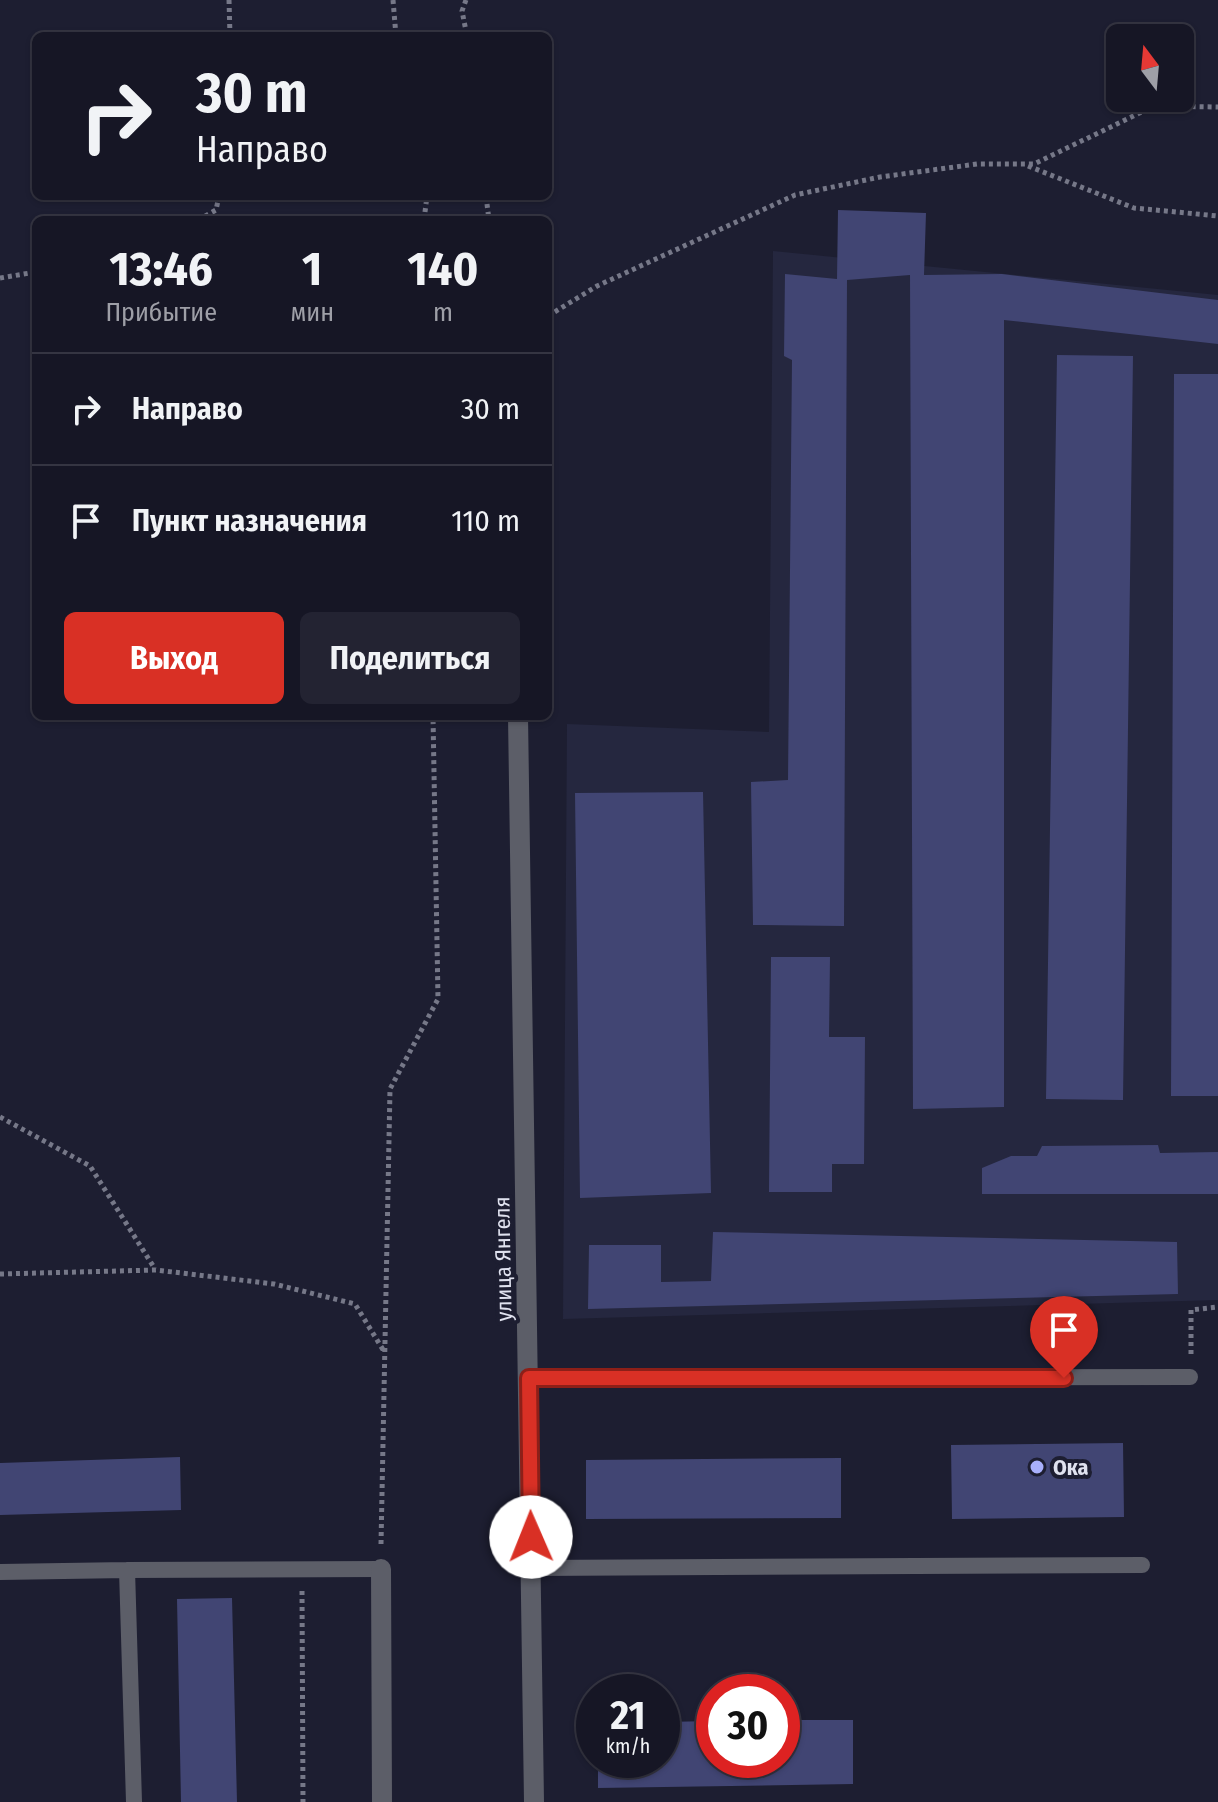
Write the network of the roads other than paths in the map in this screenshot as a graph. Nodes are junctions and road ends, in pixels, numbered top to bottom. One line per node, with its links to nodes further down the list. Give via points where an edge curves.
1 (518, 720): 3 (street, улица Янгеля)
2 (1190, 1377): 3 (lane)
3 (529, 1378): 5 (street, улица Янгеля)
4 (1142, 1565): 5 (lane)
5 (531, 1568): 11 (street, улица Янгеля)
6 (381, 1569): 7 (lane); 10 (street)
7 (127, 1570): 8 (lane); 9 (lane)
8 (0, 1572)
9 (134, 1802)
10 (382, 1802)
11 (534, 1802)

